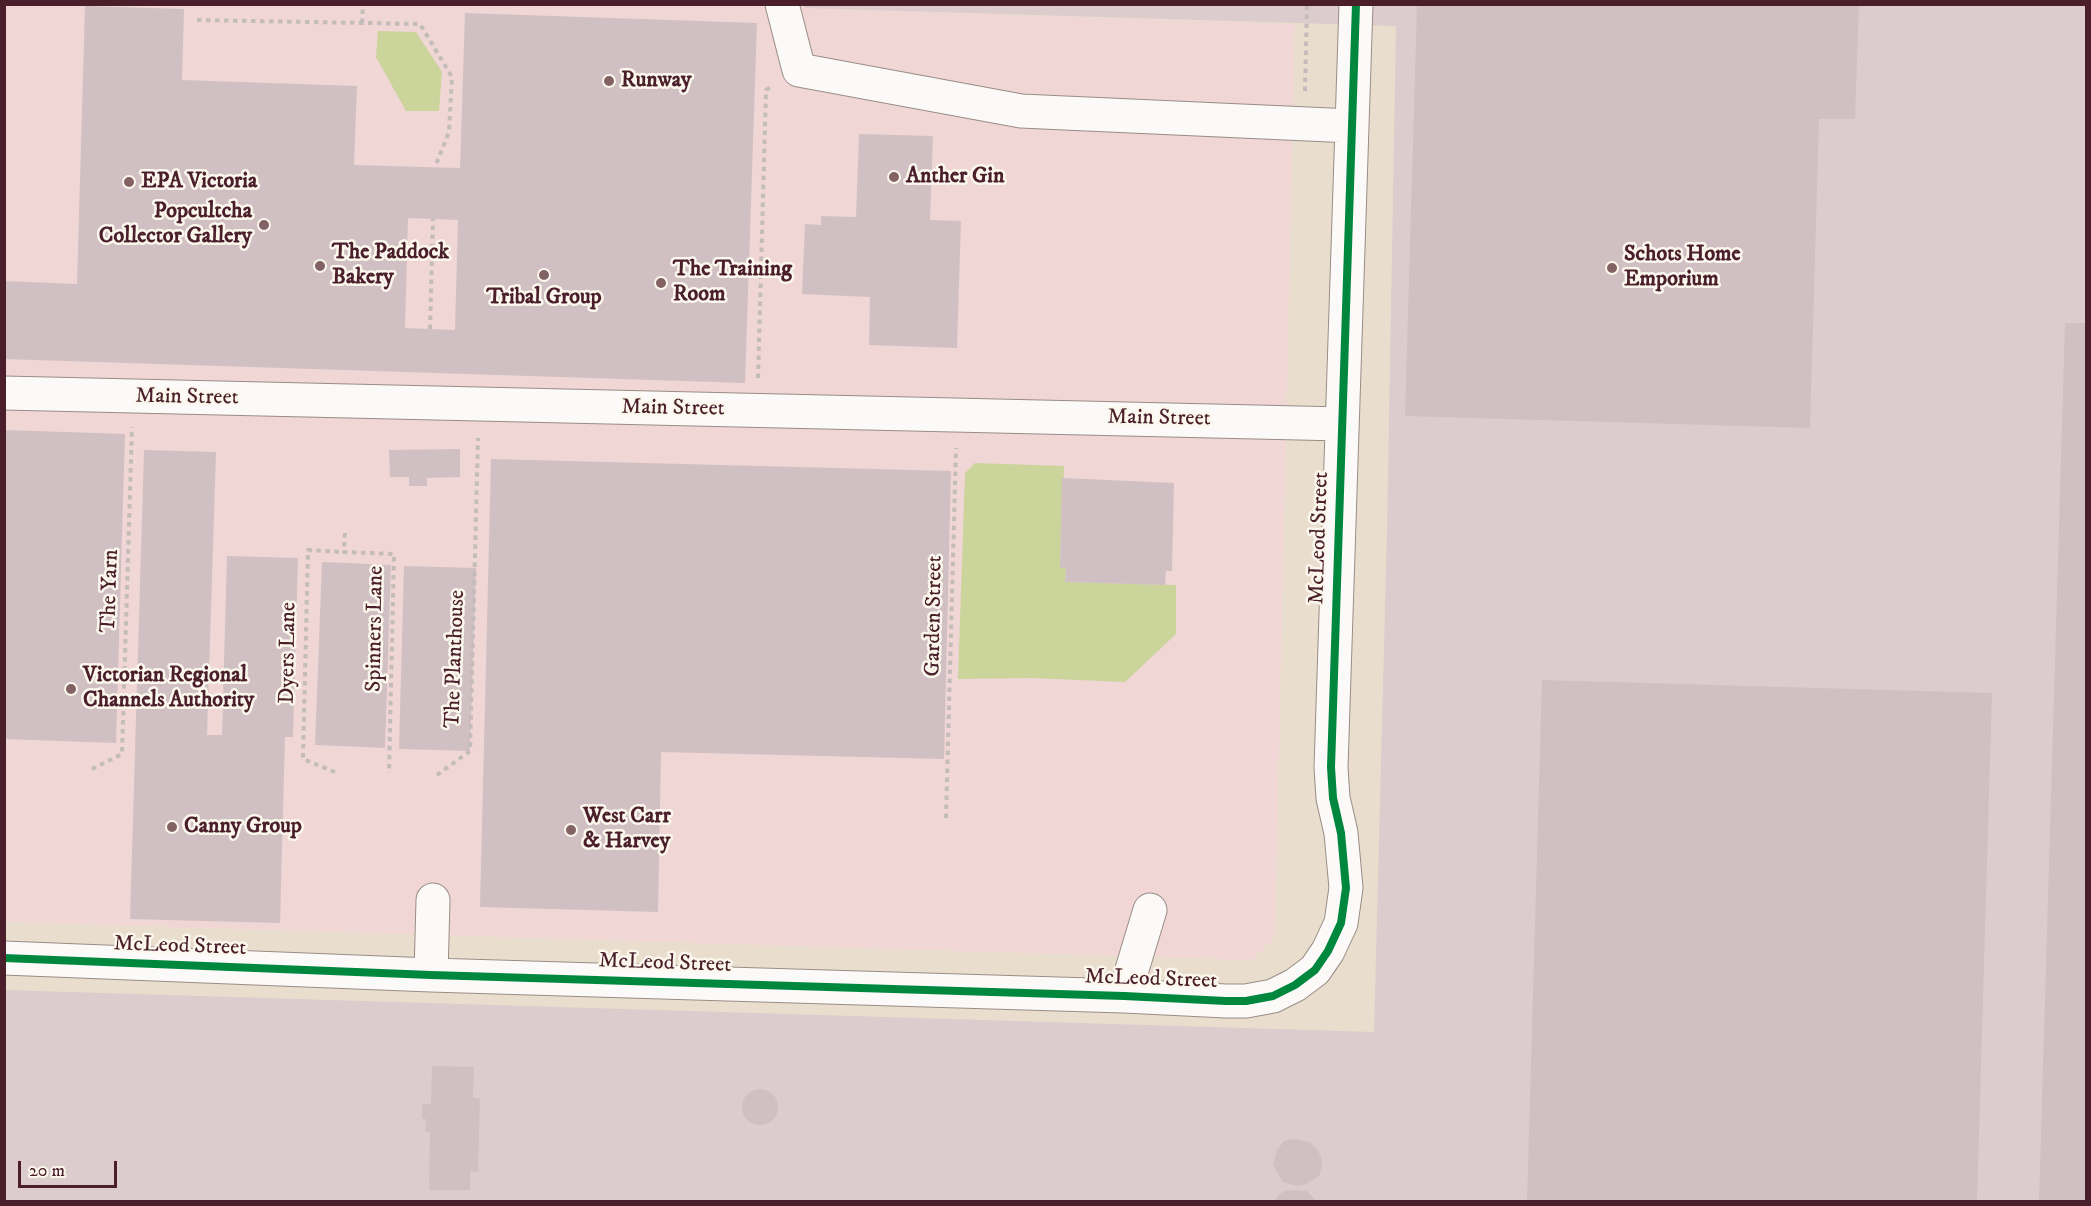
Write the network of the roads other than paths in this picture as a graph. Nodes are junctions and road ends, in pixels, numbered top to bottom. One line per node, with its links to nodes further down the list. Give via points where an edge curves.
1 (782, 4): 3 (street, via 799,70 1021,111)
2 (1356, 4): 3 (street, McLeod Street)
3 (1352, 126): 5 (street, McLeod Street)
4 (4, 393): 5 (street, Main Street)
5 (1342, 423): 10 (street, McLeod Street, via 1331,767 1346,888 1341,923 1315,970 1273,996 1246,1001)
6 (433, 900): 9 (street)
7 (1150, 910): 10 (street)
8 (4, 958): 9 (street, McLeod Street)
9 (431, 975): 10 (street, McLeod Street)
10 (1124, 996)

